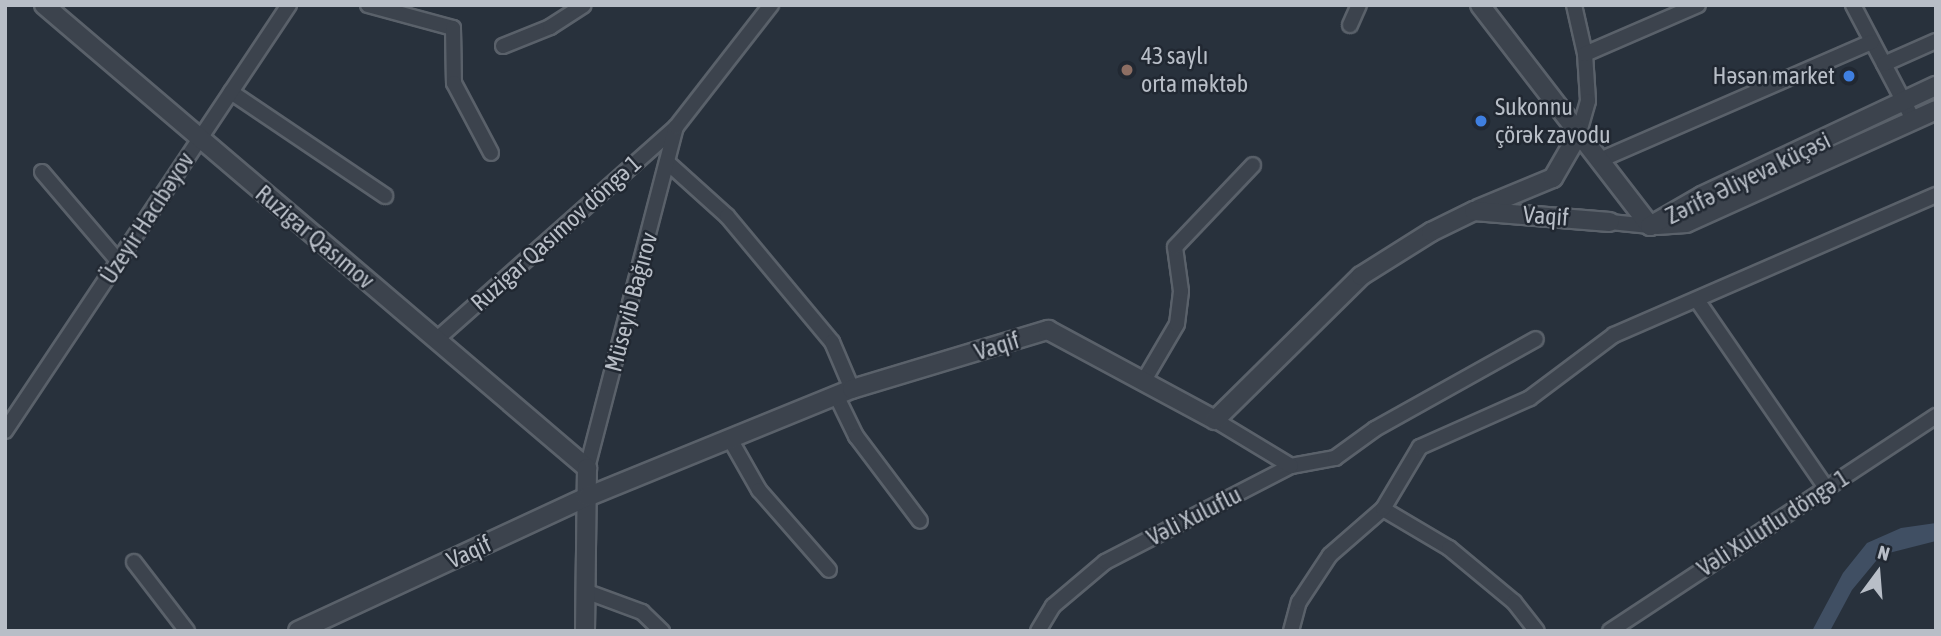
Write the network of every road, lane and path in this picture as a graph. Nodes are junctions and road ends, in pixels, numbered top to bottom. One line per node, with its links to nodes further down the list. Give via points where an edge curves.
1 (44, 5): 24 (street, Ruzigar Qasımov)
2 (289, 5): 18 (street, Üzeyir Hacıbəyov)
3 (368, 5): 25 (street, via 453,28 454,83)
4 (584, 5): 14 (street, via 550,27)
5 (771, 5): 22 (street, Müseyib Bağırov)
6 (1359, 5): 11 (street)
7 (1480, 5): 23 (street)
8 (1574, 5): 15 (street)
9 (1698, 5): 15 (street)
10 (1853, 5): 12 (street)
11 (1350, 25)
12 (1872, 41): 16 (street); 26 (street)
13 (1936, 41): 16 (street)
14 (503, 46)
15 (1585, 54): 23 (street, via 1588,101)
16 (1884, 64): 19 (street)
17 (1936, 86): 19 (street, Zərifə Əliyeva küçəsi)
18 (231, 92): 24 (street, Üzeyir Hacıbəyov); 31 (street)
19 (1905, 103): 21 (street); 34 (street, Zərifə Əliyeva küçəsi, via 1702,196)
20 (1936, 110): 21 (street, Zərifə Əliyeva küçəsi)
21 (1914, 121): 34 (street, Zərifə Əliyeva küçəsi, via 1686,223)
22 (676, 127): 27 (street, Müseyib Bağırov); 38 (street, Ruzigar Qasımov döngə 1)
23 (1579, 133): 26 (street); 32 (street, via 1553,178)
24 (200, 138): 35 (street, Üzeyir Hacıbəyov); 38 (street, Ruzigar Qasımov)
25 (491, 153)
26 (1600, 160): 34 (street)
27 (667, 162): 40 (street, via 727,216 832,342); 46 (street, Müseyib Bağırov)
28 (1254, 165): 39 (street, via 1175,247 1179,316)
29 (42, 172): 35 (street)
30 (1936, 195): 36 (street)
31 (385, 196)
32 (1474, 211): 33 (street, Vaqif); 42 (street, via 1361,276)
33 (1610, 222): 34 (street, Vaqif)
34 (1650, 226)
35 (118, 261): 43 (street, Üzeyir Hacıbəyov)
36 (1697, 300): 47 (street); 49 (street, via 1614,335 1530,398 1420,447)
37 (1536, 338): 45 (street, Vəli Xuluflu, via 1375,429 1335,458)
38 (436, 340): 46 (street, Ruzigar Qasımov)
39 (1143, 382): 40 (street, Vaqif, via 1048,330); 42 (street, Vaqif)
40 (844, 392): 44 (street, Vaqif); 50 (street, via 856,436)
41 (1936, 416): 47 (street, Vəli Xuluflu döngə 1)
42 (1215, 421): 45 (street)
43 (5, 431)
44 (730, 439): 48 (street, Vaqif); 52 (street, via 759,490)
45 (1291, 466): 58 (street, Vəli Xuluflu, via 1105,562 1053,606)
46 (587, 468): 48 (street, Müseyib Bağırov)
47 (1826, 488): 61 (street, Vəli Xuluflu döngə 1)
48 (587, 498): 53 (street, Müseyib Bağırov); 55 (street, Vaqif)
49 (1383, 509): 59 (street, via 1330,555 1299,602); 60 (street, via 1449,548 1514,602)
50 (920, 520)
51 (134, 562): 54 (street)
52 (829, 570)
53 (585, 591): 56 (street, Müseyib Bağırov); 57 (street, via 642,612)
54 (187, 631)
55 (298, 631)
56 (585, 631)
57 (662, 631)
58 (1038, 631)
59 (1290, 631)
60 (1537, 631)
61 (1610, 631)

